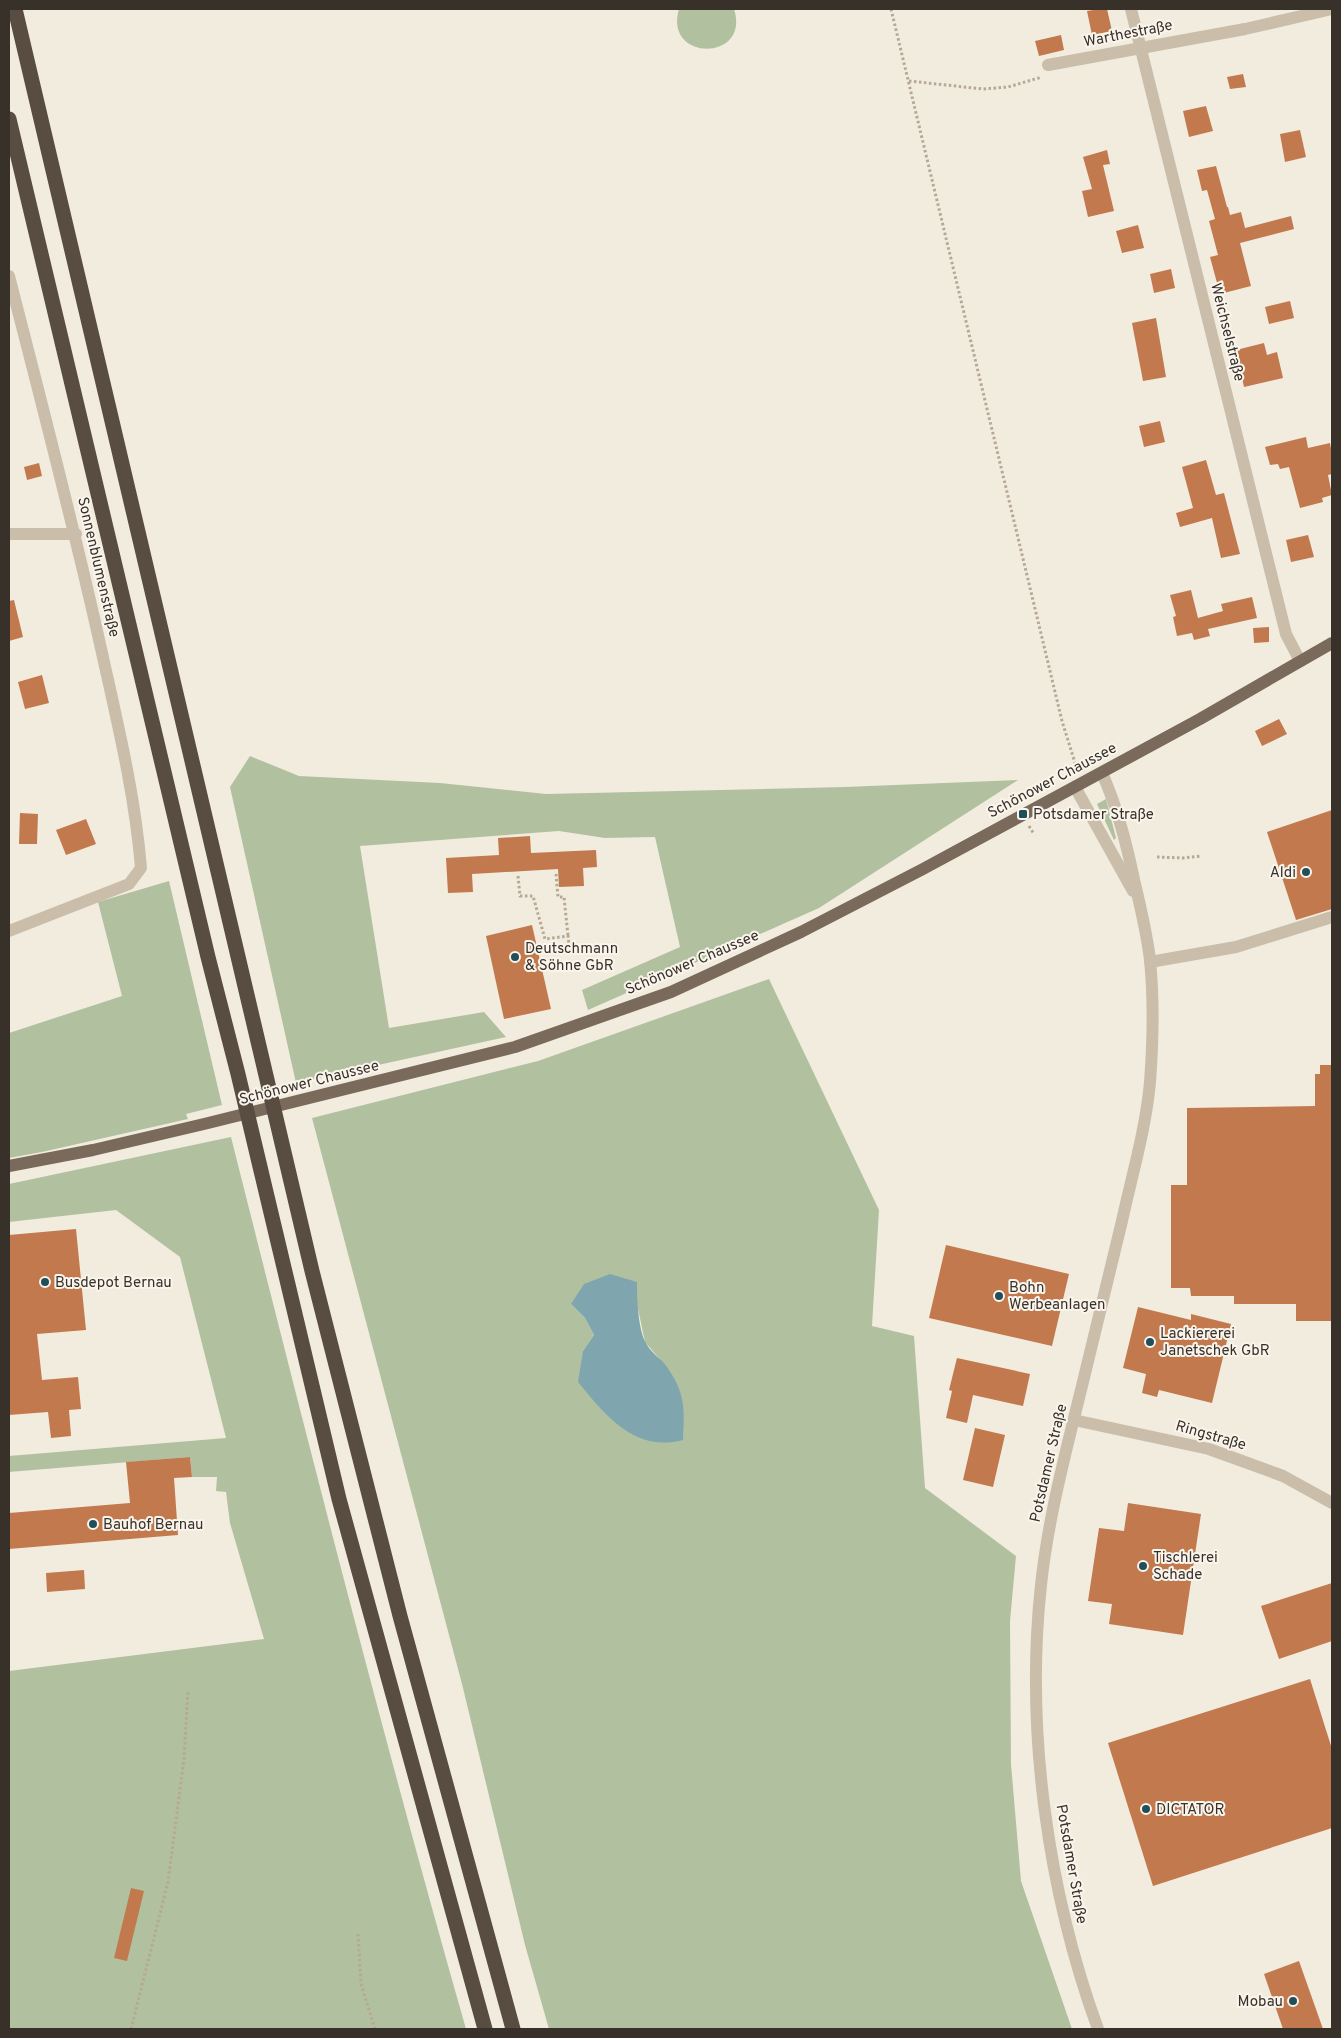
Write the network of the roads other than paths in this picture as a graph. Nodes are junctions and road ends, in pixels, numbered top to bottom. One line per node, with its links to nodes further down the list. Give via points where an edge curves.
1 (15, 9): 22 (highway, via 312,1271 400,1616)
2 (1131, 9): 4 (street, Weichselstraße)
3 (1332, 9): 4 (street, Warthestraße, via 1245,29)
4 (1141, 47): 5 (street, Warthestraße); 11 (street, Weichselstraße, via 1286,634)
5 (1048, 65)
6 (9, 119): 21 (highway, via 339,1499)
7 (9, 276): 9 (street, Sonnenblumenstraße)
8 (9, 534): 9 (street)
9 (76, 534): 16 (street, Sonnenblumenstraße, via 128,774 141,868 129,884)
10 (1332, 643): 11 (main road, Schönower Chaussee)
11 (1300, 661): 12 (main road, Schönower Chaussee)
12 (1102, 773): 13 (main road, Schönower Chaussee); 14 (street, Potsdamer Straße, via 1121,825)
13 (1075, 787): 14 (street, Potsdamer Straße); 18 (main road, Schönower Chaussee, via 801,932 671,992 515,1047 204,1124)
14 (1140, 904): 17 (street, Potsdamer Straße)
15 (1332, 917): 17 (street, via 1236,948)
16 (9, 931)
17 (1150, 962): 19 (street, Potsdamer Straße, via 1150,1085 1138,1152)
18 (9, 1166)
19 (1074, 1420): 20 (street, Ringstraße, via 1209,1449 1282,1476); 23 (street, Potsdamer Straße, via 1060,1470 1041,1586 1037,1702 1041,1778 1061,1902)
20 (1332, 1503)
21 (484, 2029)
22 (513, 2029)
23 (1098, 2029)

